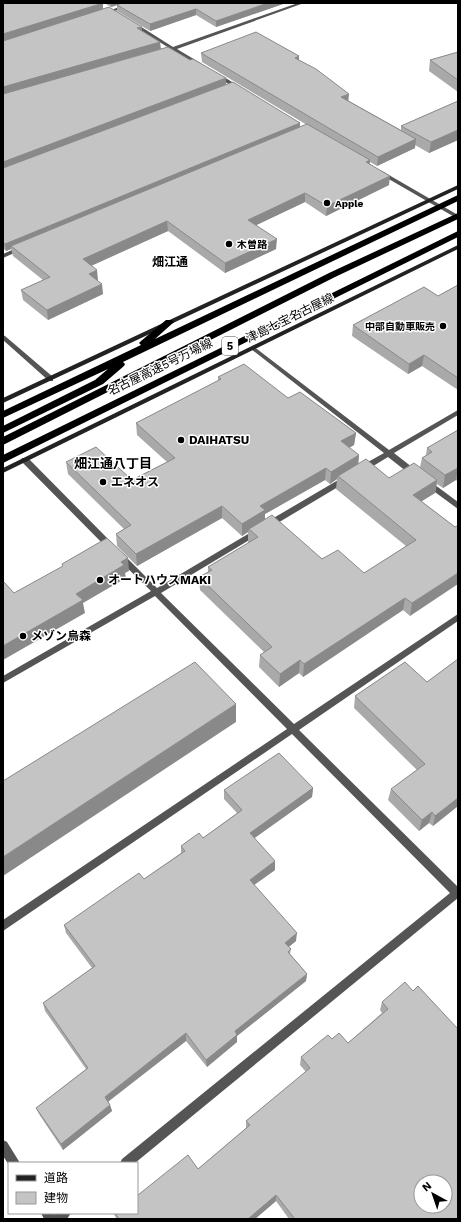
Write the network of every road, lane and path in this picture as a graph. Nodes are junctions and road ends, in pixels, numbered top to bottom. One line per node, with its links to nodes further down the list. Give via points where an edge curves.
1 (134, 3): 4 (street)
2 (302, 3): 8 (street)
3 (104, 7): 4 (street)
4 (110, 11): 5 (street); 6 (street)
5 (117, 14)
6 (96, 15)
7 (129, 22): 8 (street)
8 (173, 48): 9 (street); 10 (street)
9 (166, 51)
10 (207, 69)
11 (214, 73): 12 (street)
12 (234, 85): 13 (street); 14 (street)
13 (226, 88)
14 (247, 93)
15 (376, 170): 18 (street)
16 (458, 187): 18 (main road)
17 (458, 198): 30 (highway, 名古屋高速5号万場線)
18 (429, 200): 19 (street); 24 (main road)
19 (458, 217): 32 (highway, via 332,275)
20 (458, 234): 34 (highway, 名古屋高速5号万場線 / 5)
21 (25, 247): 23 (street)
22 (458, 247): 26 (main road, 津島七宝名古屋線)
23 (3, 256)
24 (169, 322): 27 (main road); 31 (highway, via 99,382)
25 (3, 337): 27 (street)
26 (253, 348): 33 (street); 35 (main road, 津島七宝名古屋線)
27 (51, 379): 28 (main road)
28 (3, 401)
29 (458, 412): 33 (street)
30 (3, 415)
31 (3, 430)
32 (3, 441)
33 (389, 453): 37 (street); 38 (street)
34 (3, 459)
35 (25, 460): 36 (main road, 津島七宝名古屋線); 38 (street)
36 (3, 471)
37 (458, 506)
38 (156, 592): 40 (street); 41 (street)
39 (458, 617): 41 (street)
40 (3, 680)
41 (292, 728): 42 (street); 43 (street)
42 (458, 893): 46 (street)
43 (3, 926)
44 (3, 1146): 45 (street)
45 (13, 1162)
46 (127, 1162)

